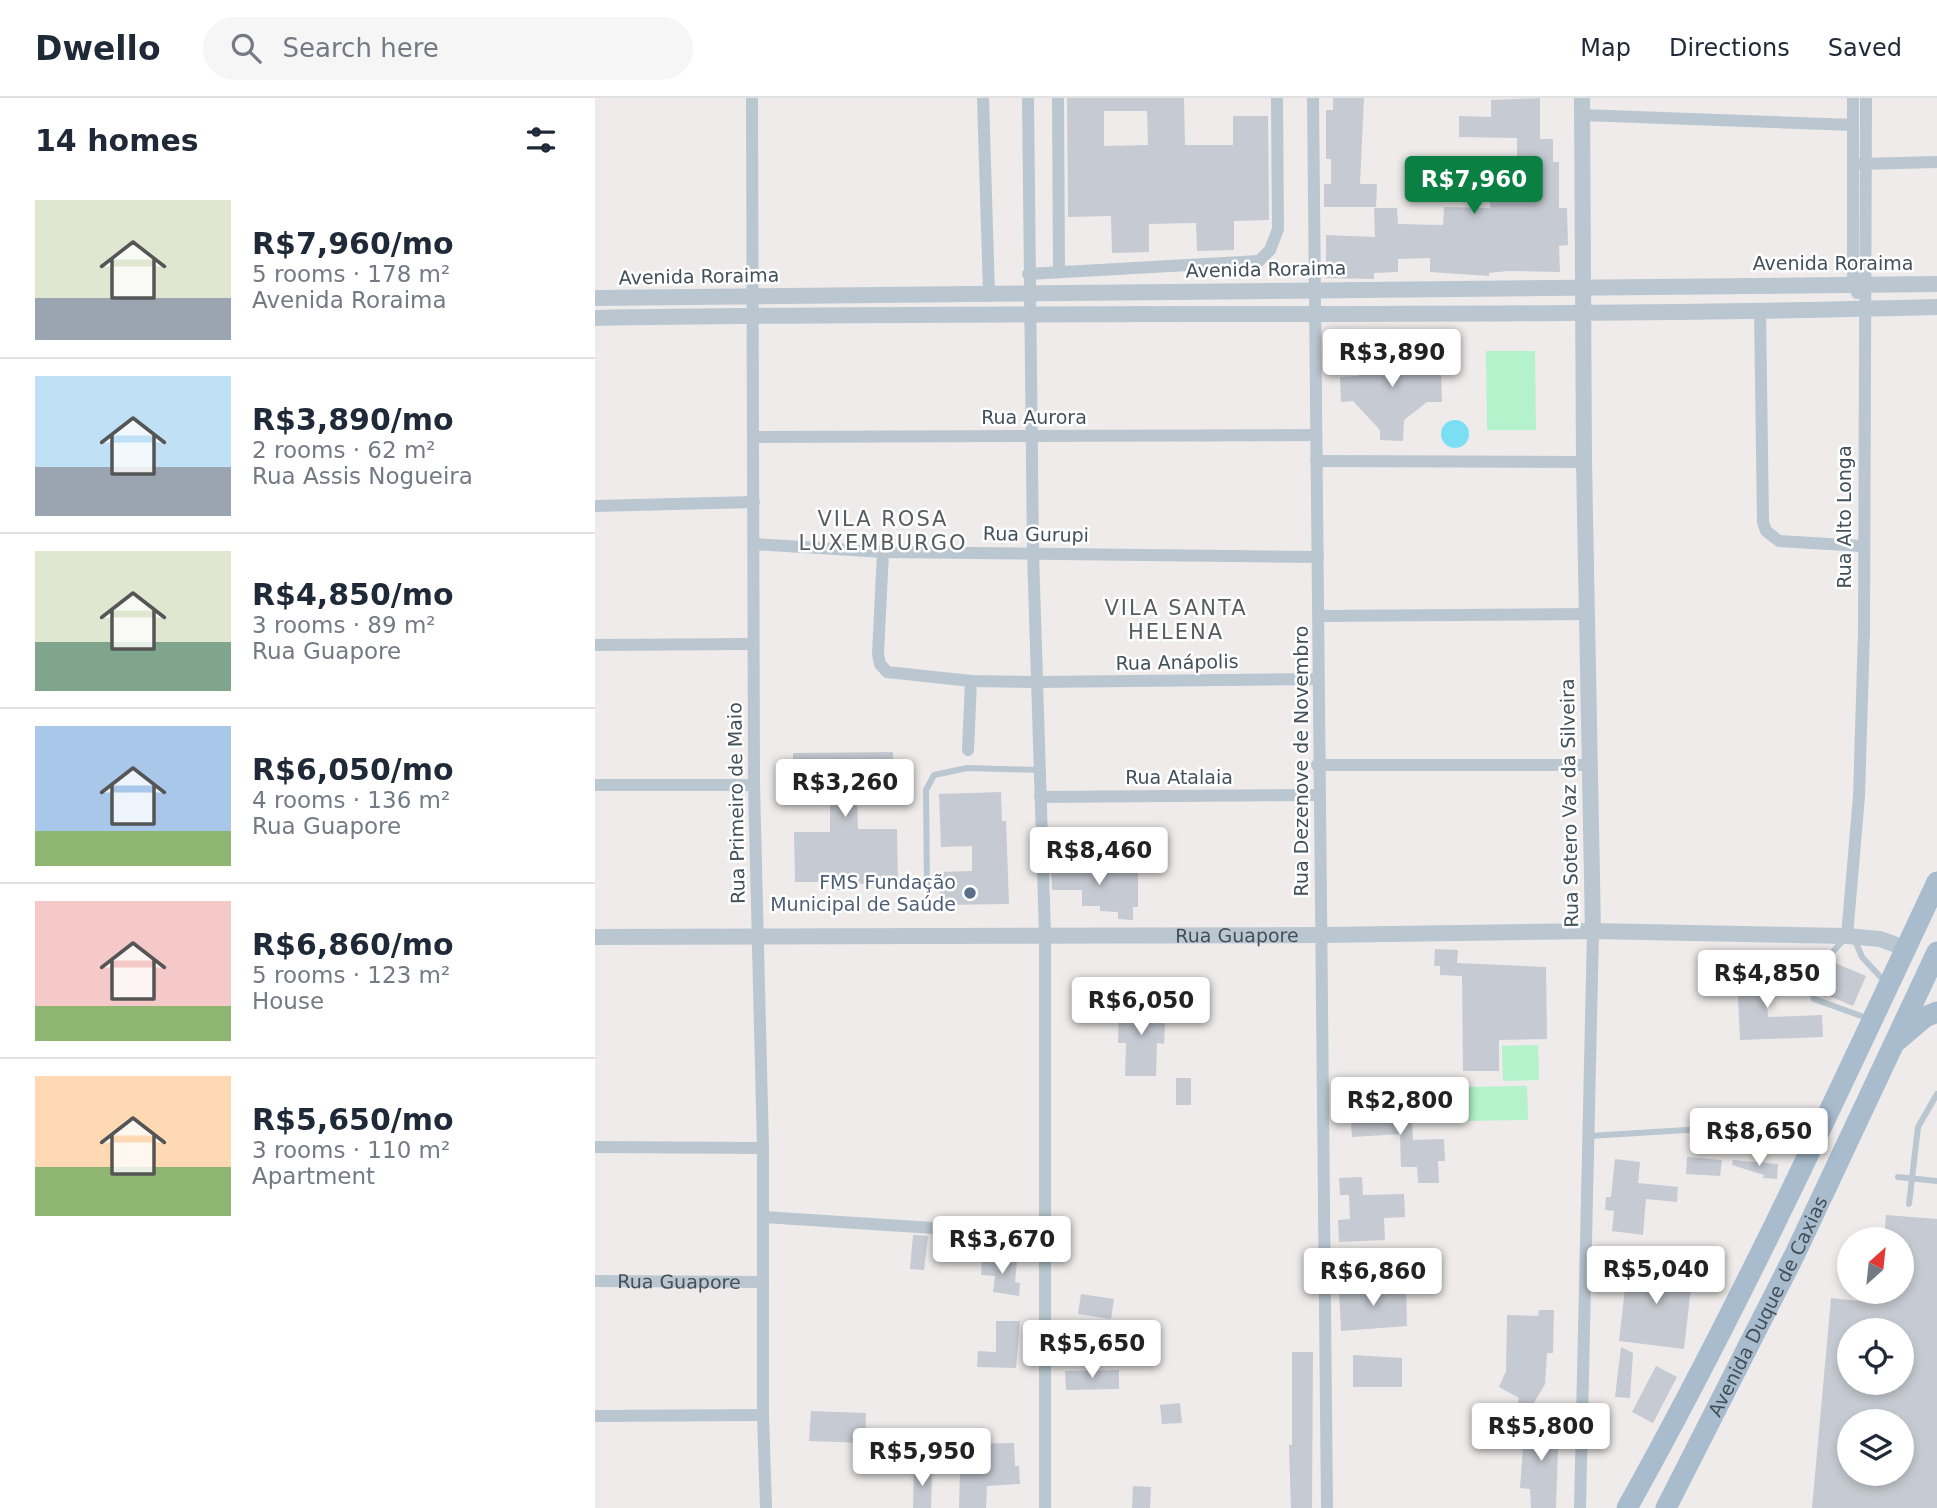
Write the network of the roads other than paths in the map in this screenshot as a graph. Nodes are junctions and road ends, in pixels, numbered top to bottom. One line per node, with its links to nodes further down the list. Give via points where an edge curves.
1 (753, 98): 23 (street, Rua Primeiro de Maio)
2 (983, 98): 20 (street)
3 (1028, 98): 15 (street)
4 (1058, 98): 14 (street)
5 (1277, 98): 14 (street, via 1278,229 1259,261)
6 (1313, 98): 19 (street, Rua Dezenove de Novembro)
7 (1582, 98): 10 (street, Rua Sotero Vaz da Silveira)
8 (1853, 98): 11 (street)
9 (1867, 98): 13 (street)
10 (1582, 116): 11 (street); 18 (street, Rua Sotero Vaz da Silveira)
11 (1853, 125): 13 (street)
12 (1937, 162): 13 (street)
13 (1859, 164): 16 (street)
14 (1059, 271): 15 (street)
15 (1028, 274): 21 (street)
16 (1859, 284): 17 (street, Avenida Roraima); 18 (street, Avenida Roraima); 26 (street)
17 (1937, 284)
18 (1582, 288): 19 (street, Avenida Roraima); 28 (street, Rua Sotero Vaz da Silveira)
19 (1315, 289): 21 (street, Avenida Roraima); 31 (street, Rua Dezenove de Novembro)
20 (989, 293): 21 (street, Avenida Roraima); 22 (street, Avenida Roraima)
21 (1028, 293): 30 (street)
22 (841, 295): 23 (street, Avenida Roraima); 29 (street)
23 (753, 297): 24 (street, Avenida Roraima); 32 (street, Rua Primeiro de Maio)
24 (595, 298)
25 (1937, 307): 26 (street, Avenida Roraima)
26 (1864, 309): 27 (street, Avenida Roraima); 42 (street, Rua Alto Longa)
27 (1760, 310): 28 (street, Avenida Roraima); 42 (street, via 1766,531 1779,541)
28 (1583, 312): 31 (street, Avenida Roraima); 38 (street, Rua Sotero Vaz da Silveira)
29 (842, 314): 30 (street, Avenida Roraima); 32 (street, Avenida Roraima)
30 (1030, 314): 31 (street, Avenida Roraima); 35 (street)
31 (1315, 314): 34 (street, Rua Dezenove de Novembro)
32 (753, 316): 33 (street, Avenida Roraima); 36 (street, Rua Primeiro de Maio)
33 (595, 318)
34 (1315, 435): 35 (street, Rua Aurora); 37 (street, Rua Dezenove de Novembro)
35 (1031, 436): 36 (street, Rua Aurora); 44 (street)
36 (753, 437): 39 (street, Rua Primeiro de Maio)
37 (1316, 461): 38 (street); 45 (street, Rua Dezenove de Novembro)
38 (1584, 462): 46 (street, Rua Sotero Vaz da Silveira)
39 (754, 502): 40 (street); 41 (street, Rua Primeiro de Maio)
40 (595, 506)
41 (754, 544): 43 (street, Rua Gurupi); 49 (street, Rua Primeiro de Maio)
42 (1862, 546): 67 (street, Rua Alto Longa, via 1860,796)
43 (883, 552): 44 (street, Rua Gurupi); 51 (street, Rua Anápolis, via 880,664 897,674)
44 (1033, 553): 45 (street, Rua Gurupi); 52 (street)
45 (1318, 557): 47 (street, Rua Dezenove de Novembro)
46 (1588, 614): 47 (street); 55 (street, Rua Sotero Vaz da Silveira)
47 (1319, 616): 50 (street, Rua Dezenove de Novembro)
48 (595, 645): 49 (street)
49 (753, 645): 58 (street, Rua Primeiro de Maio)
50 (1317, 679): 52 (street, Rua Anápolis); 54 (street, Rua Dezenove de Novembro)
51 (971, 681): 52 (street, Rua Anápolis); 53 (street)
52 (1036, 682): 56 (street)
53 (968, 750)
54 (1317, 765): 55 (street); 59 (street, Rua Dezenove de Novembro)
55 (1589, 765): 64 (street, Rua Sotero Vaz da Silveira)
56 (1039, 770): 60 (street); 62 (lane, via 967,768 934,775 926,790)
57 (595, 785): 58 (street)
58 (754, 785): 69 (street, Rua Primeiro de Maio)
59 (1319, 795): 60 (street, Rua Atalaia); 66 (street, Rua Dezenove de Novembro)
60 (1040, 797): 65 (street)
61 (1937, 882): 63 (main road, Avenida Duque de Caxias)
62 (927, 890)
63 (1927, 928): 70 (street, Rua Guapore); 71 (main road, Avenida Duque de Caxias)
64 (1593, 931): 66 (street, Rua Guapore); 67 (street, Rua Guapore); 79 (street, Rua Sotero Vaz da Silveira)
65 (1045, 934): 66 (street, Rua Guapore); 69 (street, Rua Guapore); 87 (street)
66 (1322, 936): 94 (street, Rua Dezenove de Novembro)
67 (1850, 936): 70 (street, Rua Guapore); 73 (lane); 75 (lane, via 1815,974 1811,991 1814,999)
68 (595, 937): 69 (street, Rua Guapore)
69 (758, 937): 81 (street, Rua Primeiro de Maio)
70 (1880, 939): 71 (street, Rua Guapore)
71 (1905, 948): 72 (main road, Rua Guapore); 73 (main road, Avenida Duque de Caxias)
72 (1936, 956): 76 (main road, Avenida Duque de Caxias)
73 (1888, 985): 75 (main road, Avenida Duque de Caxias)
74 (1937, 1012): 76 (main road)
75 (1872, 1020): 96 (main road, Avenida Duque de Caxias, via 1719,1339)
76 (1893, 1043): 97 (main road, Avenida Duque de Caxias, via 1795,1254)
77 (1937, 1094): 83 (lane, via 1918,1127)
78 (1719, 1128): 79 (lane)
79 (1589, 1136): 95 (street, Rua Sotero Vaz da Silveira)
80 (595, 1147): 81 (street)
81 (763, 1148): 86 (street, Rua Primeiro de Maio)
82 (1898, 1177): 83 (lane)
83 (1911, 1178): 84 (lane); 85 (lane)
84 (1937, 1181)
85 (1909, 1204)
86 (764, 1217): 87 (street); 89 (street, Rua Primeiro de Maio)
87 (1042, 1235): 93 (street)
88 (595, 1281): 89 (street, Rua Guapore)
89 (762, 1282): 90 (street, Rua Primeiro de Maio)
90 (763, 1415): 91 (street); 92 (street, Rua Primeiro de Maio)
91 (595, 1416)
92 (766, 1508)
93 (1045, 1508)
94 (1327, 1508)
95 (1580, 1508)
96 (1627, 1508)
97 (1665, 1508)

